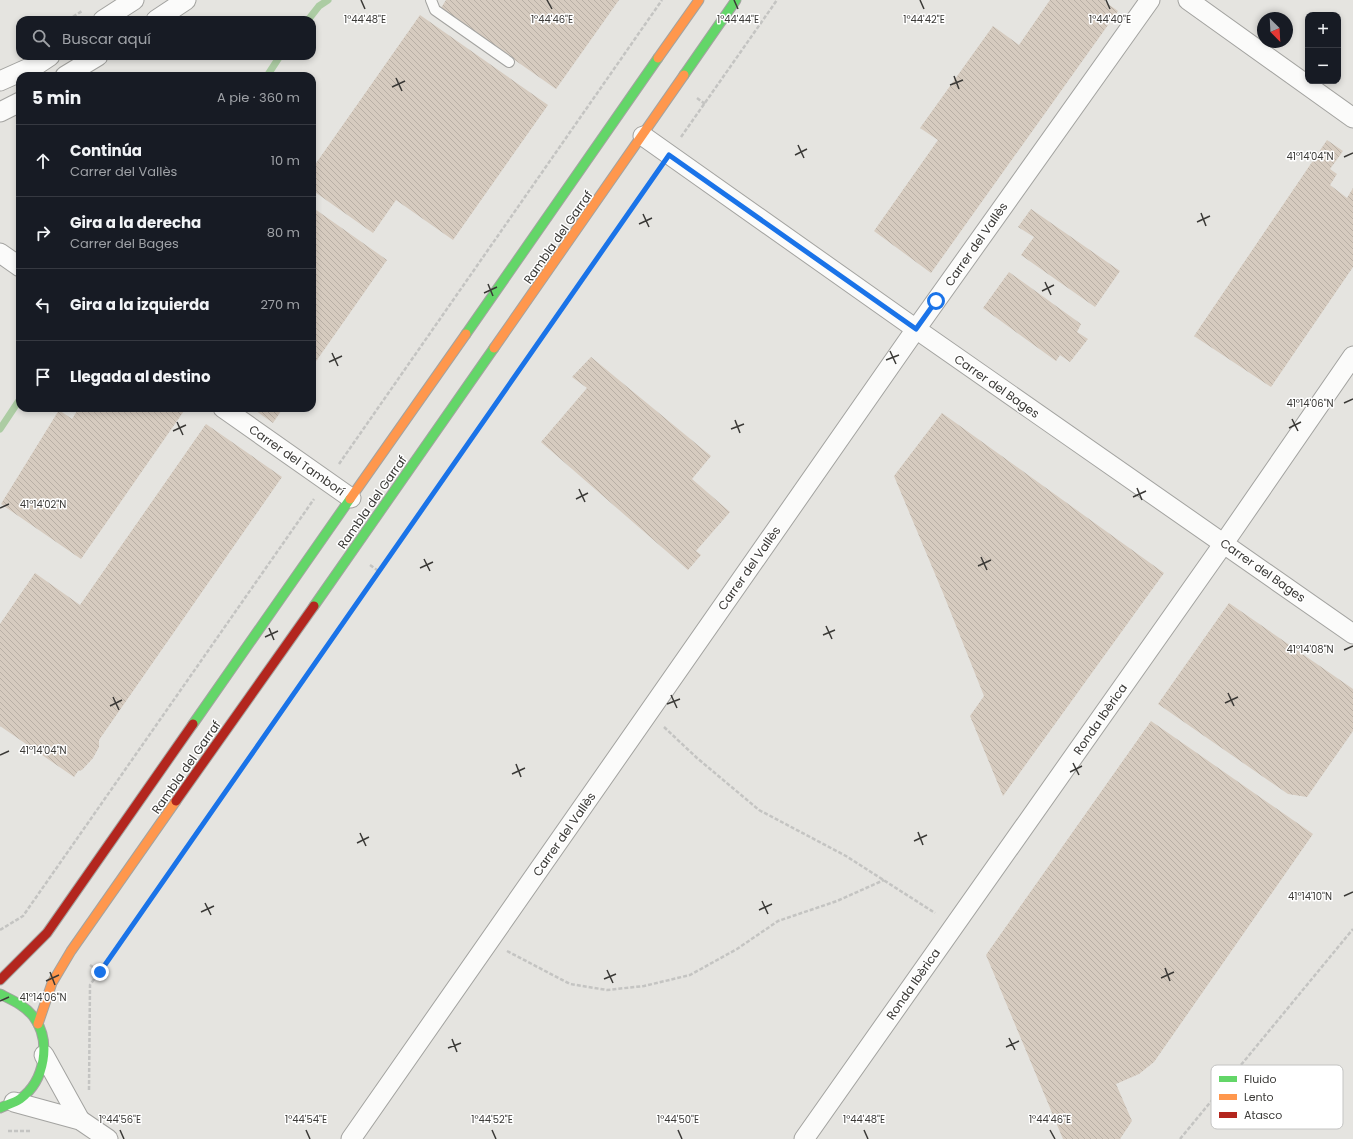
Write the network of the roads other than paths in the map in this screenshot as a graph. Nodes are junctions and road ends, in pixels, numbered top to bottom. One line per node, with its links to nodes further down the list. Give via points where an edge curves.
1 (186, 0): 9 (street)
2 (431, 0): 12 (lane, via 435,10)
3 (699, 0): 26 (street, Rambla del Garraf)
4 (736, 0): 20 (street, Rambla del Garraf)
5 (1150, 0): 23 (street, Carrer del Vallès)
6 (1188, 0): 19 (street)
7 (125, 2): 8 (street)
8 (108, 16)
9 (162, 16)
10 (44, 60): 13 (street)
11 (92, 60): 14 (street)
12 (509, 62)
13 (20, 72)
14 (72, 72)
15 (16, 74): 16 (street)
16 (0, 81)
17 (16, 104): 18 (street)
18 (0, 112)
19 (1353, 118)
20 (643, 136): 23 (street, Carrer del Bages); 31 (street, Rambla del Garraf, via 71,951 52,983)
21 (0, 253): 22 (street)
22 (16, 264)
23 (916, 329): 27 (street, Carrer del Bages); 36 (street, Carrer del Vallès)
24 (1353, 356): 27 (street, Ronda Ibèrica)
25 (229, 412): 26 (street, Carrer del Tamborí)
26 (351, 498): 29 (street, Rambla del Garraf, via 47,933)
27 (1224, 542): 28 (street, Carrer del Bages); 37 (street, Ronda Ibèrica)
28 (1353, 634)
29 (0, 980)
30 (0, 994): 31 (street, via 24,1006)
31 (38, 1024): 32 (street, via 43,1039)
32 (44, 1056): 33 (street, via 35,1083 26,1094); 34 (street)
33 (7, 1105): 34 (street)
34 (80, 1120): 35 (street)
35 (108, 1139)
36 (351, 1139)
37 (804, 1139)

